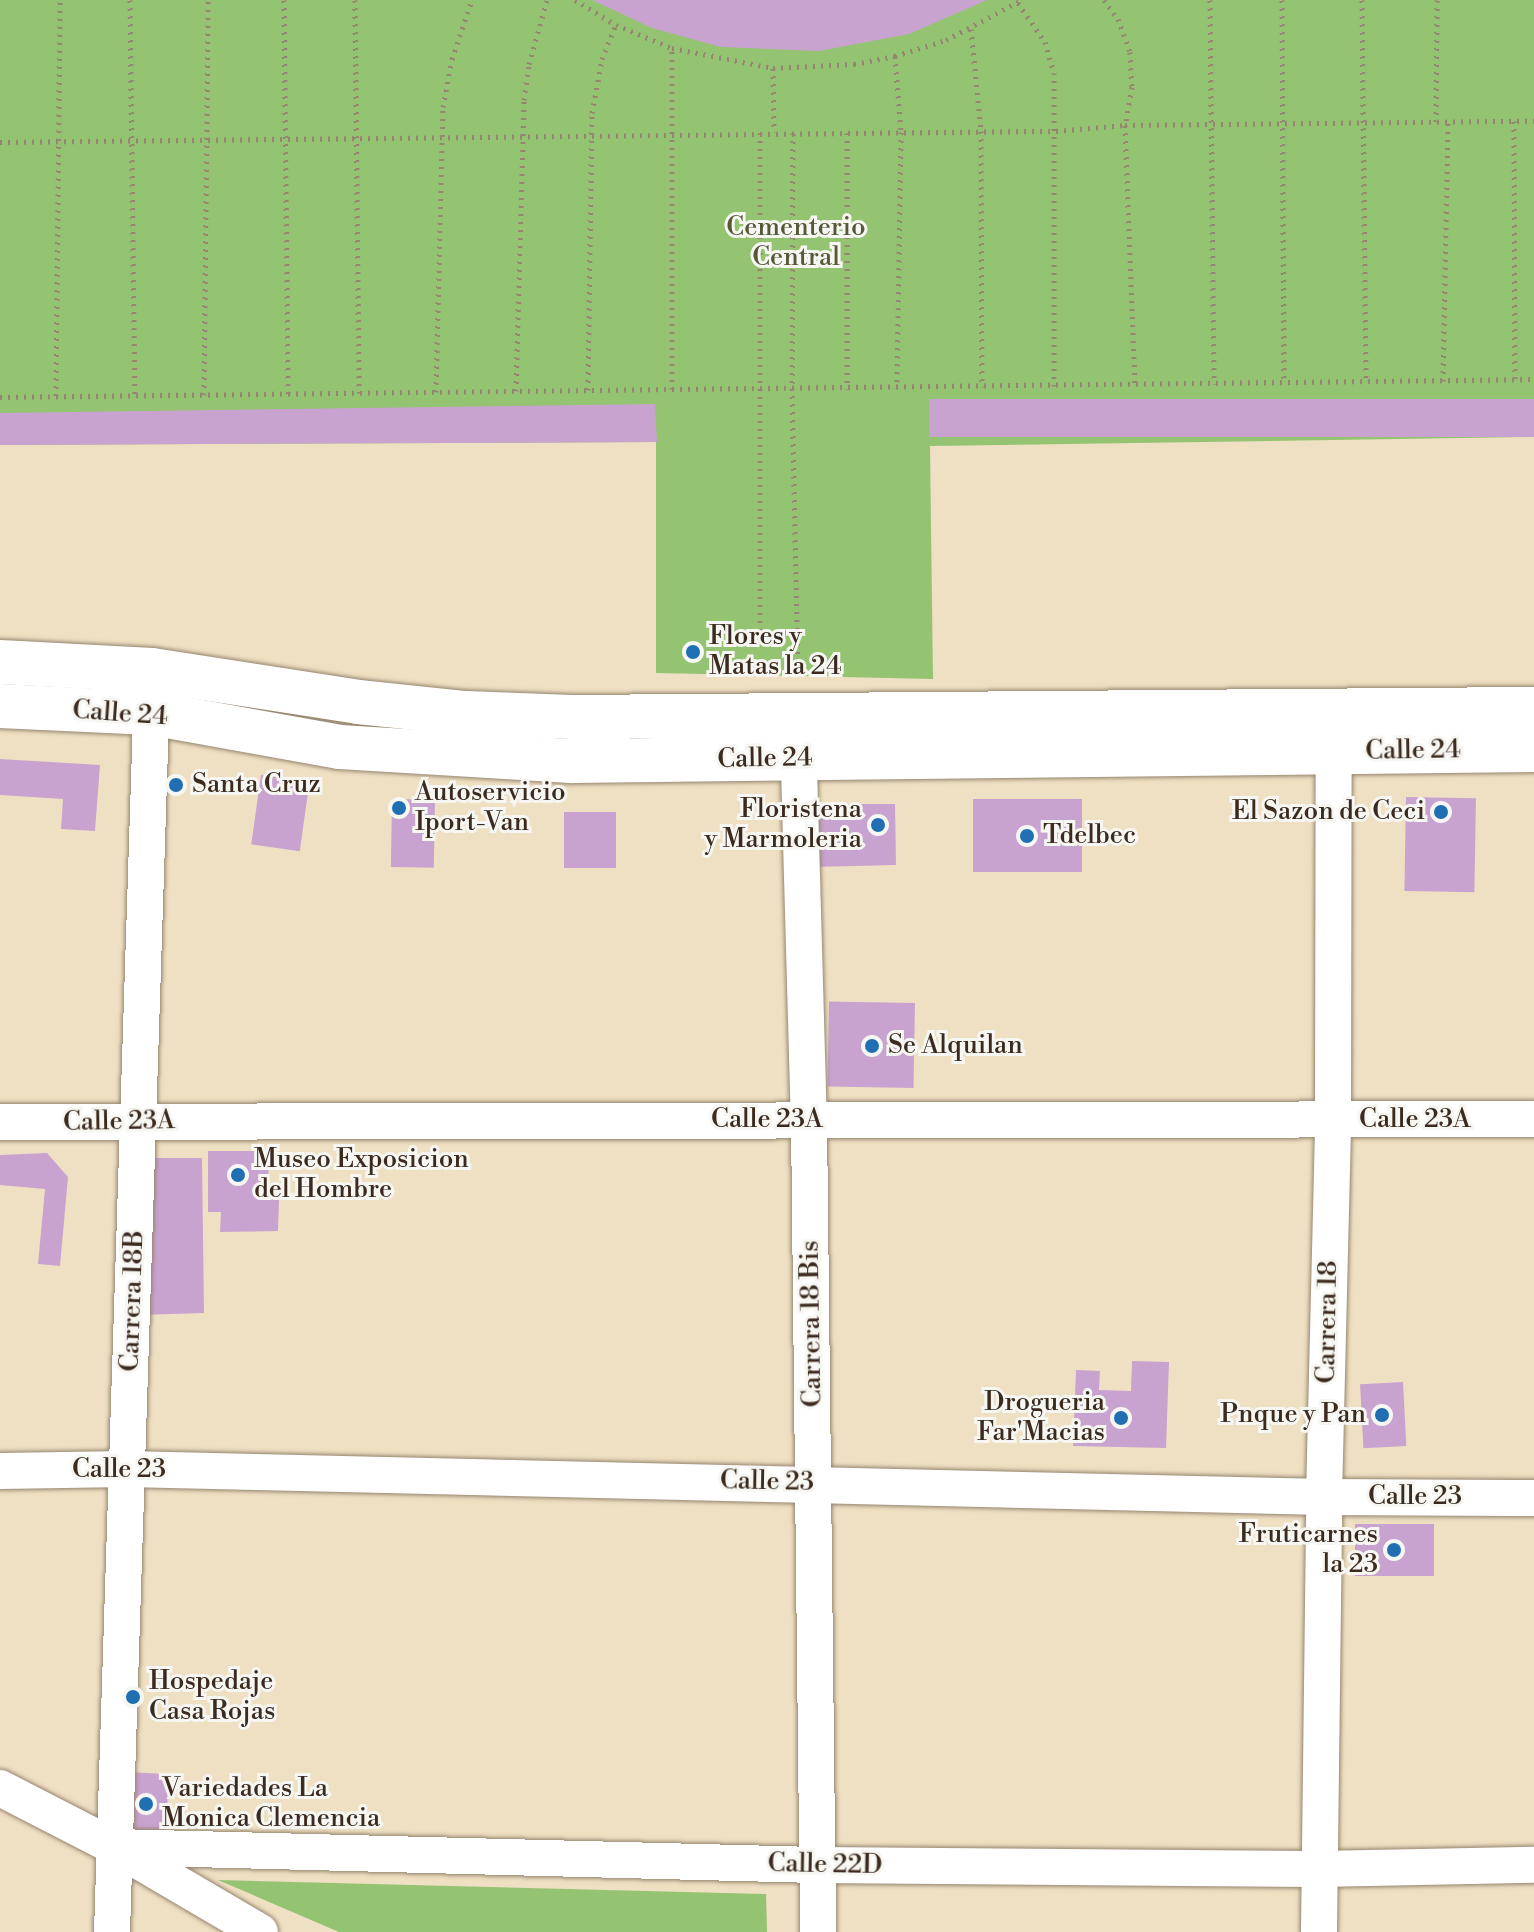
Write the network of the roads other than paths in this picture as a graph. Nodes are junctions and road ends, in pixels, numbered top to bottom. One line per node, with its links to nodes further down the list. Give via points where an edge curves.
1 (0, 662): 2 (street, Calle 24)
2 (152, 670): 3 (street, Calle 24, via 465,713 572,717); 6 (street, Carrera 18B)
3 (798, 696): 7 (street, Calle 24); 9 (street, Carrera 18 Bis)
4 (0, 706): 6 (street, Calle 24)
5 (1534, 709): 7 (street, Calle 24)
6 (151, 713): 9 (street, Calle 24, via 340,747 572,761); 13 (street, Carrera 18B)
7 (1334, 732): 8 (street, Calle 24); 9 (street, Calle 24); 12 (street, Carrera 18)
8 (1534, 750)
9 (797, 758): 11 (street, Carrera 18 Bis)
10 (1534, 1119): 12 (street, Calle 23A)
11 (809, 1120): 12 (street, Calle 23A); 13 (street, Calle 23A); 17 (street, Carrera 18 Bis)
12 (1333, 1120): 18 (street, Carrera 18)
13 (138, 1121): 14 (street, Calle 23A); 15 (street, Carrera 18B)
14 (0, 1122)
15 (127, 1469): 16 (street, Calle 23); 17 (street, Calle 23); 21 (street, Carrera 18B)
16 (0, 1471)
17 (814, 1483): 18 (street, Calle 23); 22 (street, Carrera 18 Bis)
18 (1324, 1497): 19 (street, Calle 23); 24 (street, Carrera 18)
19 (1534, 1498)
20 (0, 1788): 21 (street)
21 (115, 1847): 22 (street, Calle 22D); 25 (street, Carrera 18B); 26 (street)
22 (817, 1865): 24 (street, Calle 22D); 27 (street, Carrera 18 Bis)
23 (1534, 1865): 24 (street, Calle 22D)
24 (1318, 1869): 28 (street, Carrera 18)
25 (112, 1932)
26 (260, 1932)
27 (818, 1932)
28 (1319, 1932)

